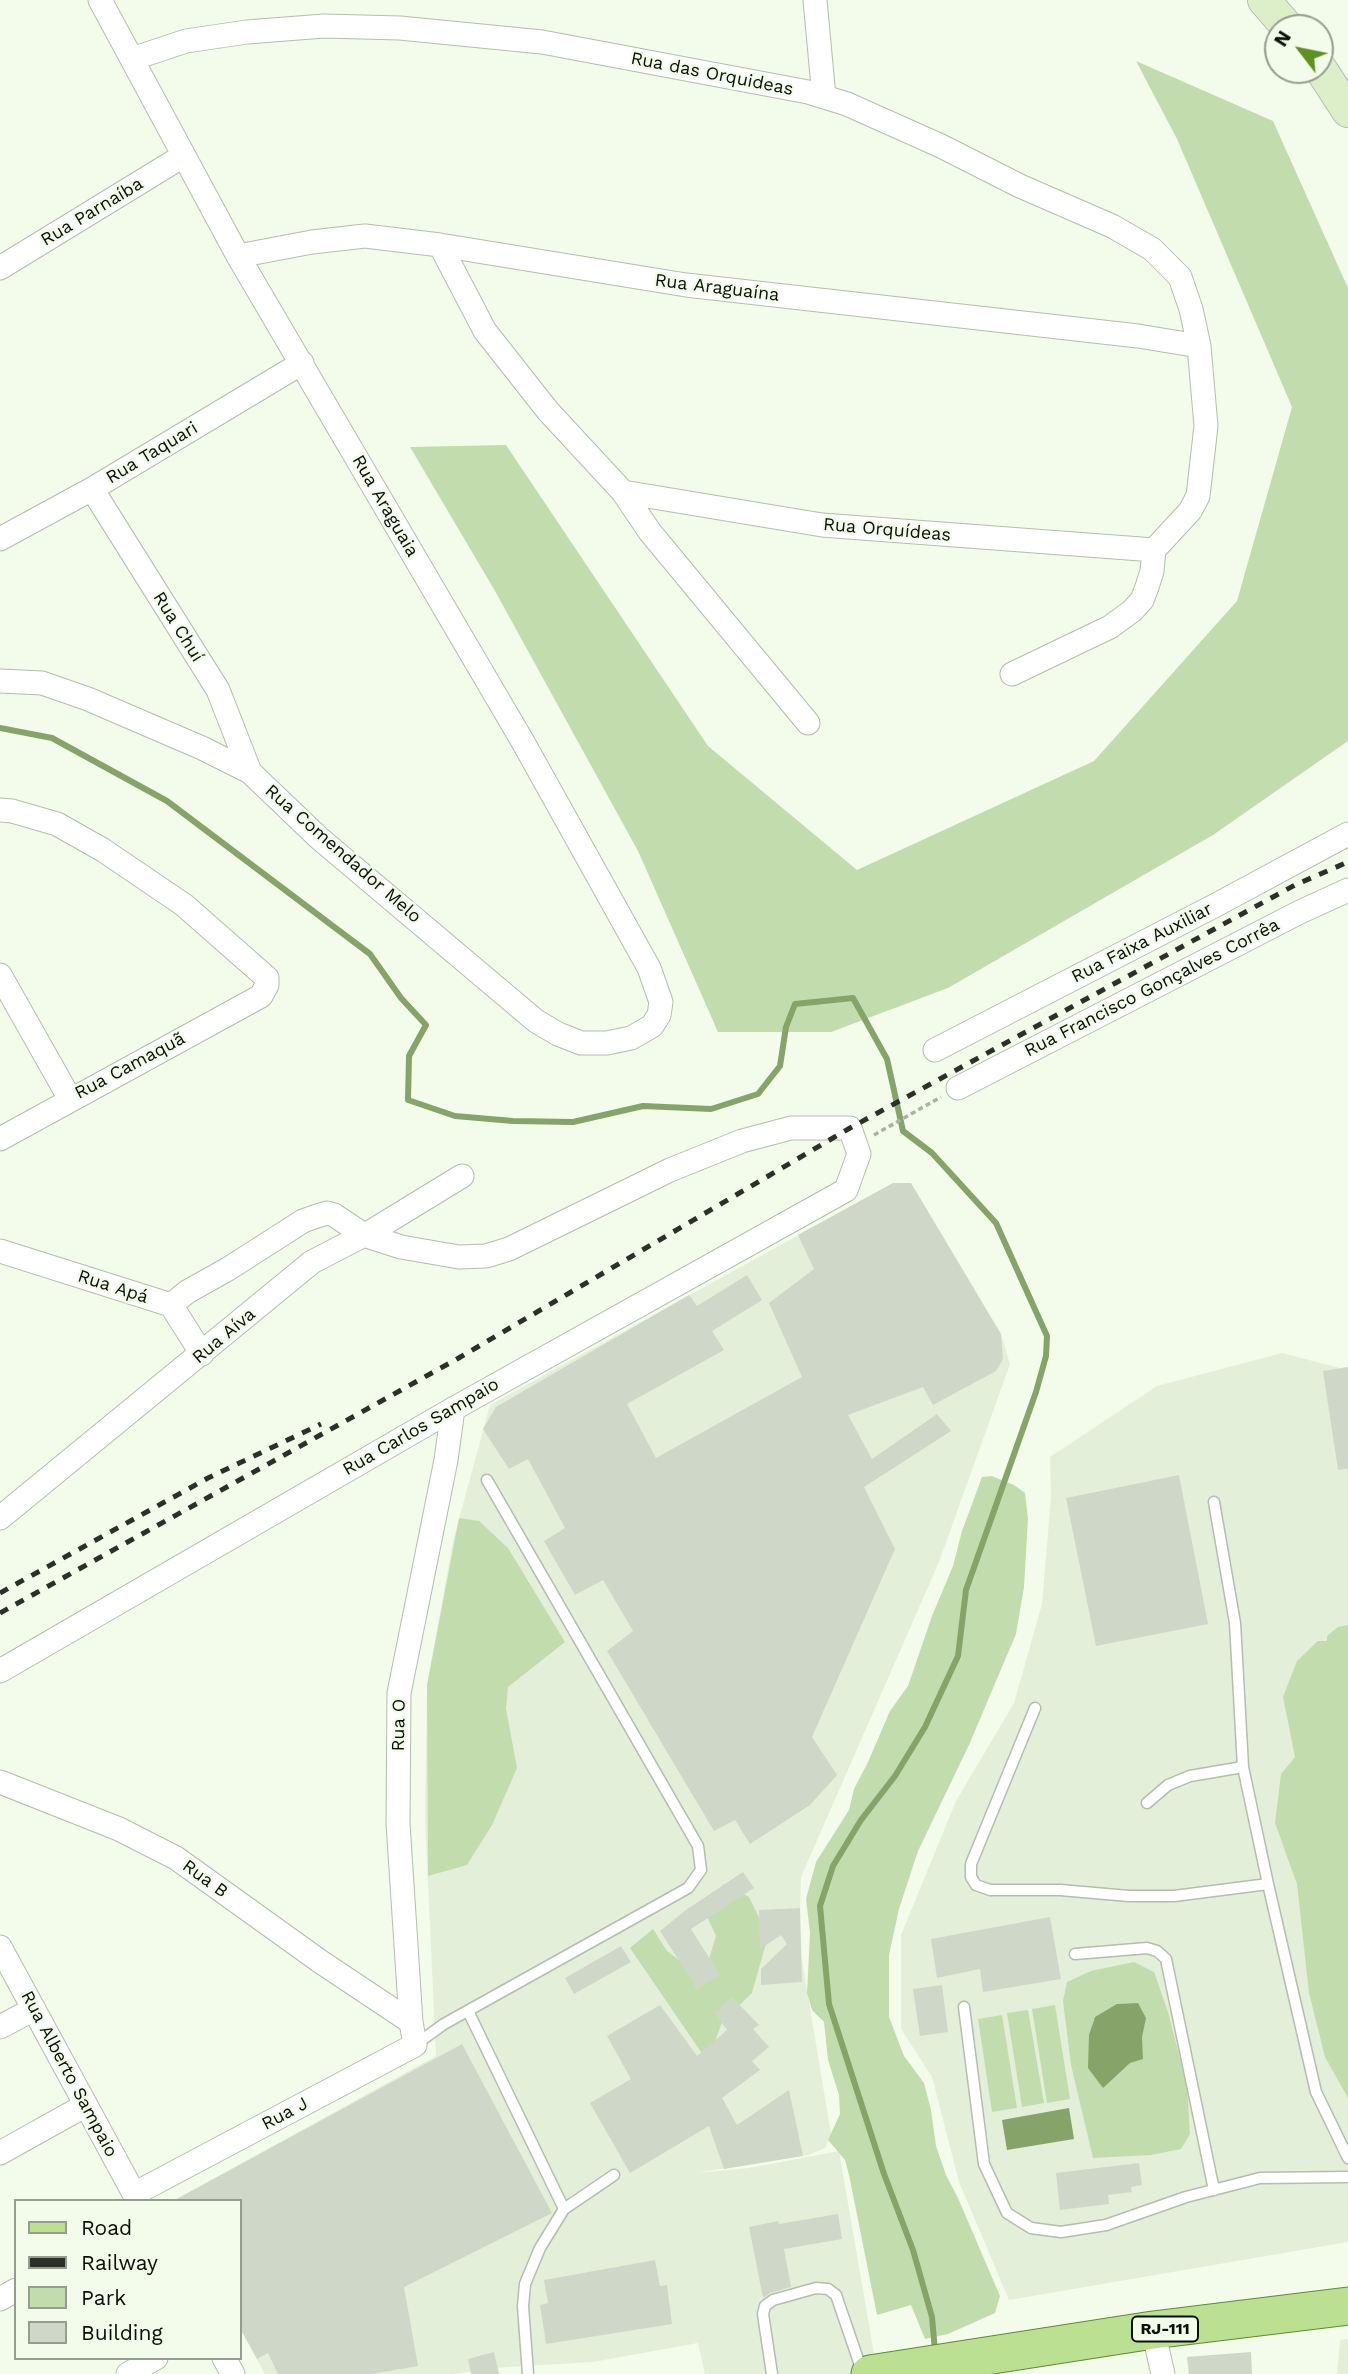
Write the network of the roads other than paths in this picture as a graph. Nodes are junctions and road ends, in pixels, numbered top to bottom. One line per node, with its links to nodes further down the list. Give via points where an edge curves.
1 (100, 0): 5 (street, Rua Araguaia)
2 (815, 0): 7 (street)
3 (1264, 0): 4 (main road)
4 (1276, 14)
5 (132, 59): 7 (street, Rua das Orquideas, via 186,41 247,32 324,26 400,29 542,43); 9 (street, Rua Araguaia)
6 (1331, 84): 8 (main road)
7 (824, 97): 13 (street, Rua das Orquideas, via 941,146 1139,240 1180,277)
8 (1347, 107)
9 (183, 156): 11 (street, Rua Araguaia); 12 (street, Rua Parnaíba)
10 (440, 245): 11 (street, Rua Araguaína, via 365,236); 13 (street, Rua Araguaína, via 686,285); 16 (street, via 485,331 548,411)
11 (238, 256): 14 (street, Rua Araguaia)
12 (0, 268)
13 (1199, 346): 18 (street, Rua das Orquideas, via 1206,426 1198,496)
14 (302, 363): 15 (street, Rua Taquari); 27 (street, Rua Araguaia, via 642,956 661,1002)
15 (92, 489): 17 (street, Rua Taquari); 22 (street, Rua Chuí, via 218,690)
16 (624, 492): 18 (street, Rua Orquídeas, via 822,525); 21 (street, via 650,532)
17 (0, 539)
18 (1154, 550): 19 (street, via 1153,571 1142,600 1132,611 1110,627)
19 (1012, 674)
20 (0, 681): 22 (street, Rua Comendador Melo, via 42,683 88,699)
21 (808, 723)
22 (250, 772): 27 (street, Rua Comendador Melo, via 319,838 536,1021 581,1043 607,1043 652,1027)
23 (0, 810): 30 (street, Rua Camaquã, via 57,824 103,850 184,905 267,978 261,996)
24 (1348, 834): 28 (street, Rua Faixa Auxiliar)
25 (1348, 890): 29 (street, Rua Francisco Gonçalves Corrêa)
26 (0, 975): 30 (street)
27 (659, 1015)
28 (934, 1050)
29 (958, 1088)
30 (70, 1099): 31 (street, Rua Camaquã)
31 (0, 1139)
32 (462, 1176): 33 (street, Rua Aíva)
33 (364, 1235): 35 (street, via 327,1213 303,1221); 36 (street, Rua Aíva, via 312,1262); 37 (street, Rua Carlos Sampaio, via 435,1254 497,1254 670,1170 743,1141 791,1128 850,1128 859,1154 846,1190)
34 (0, 1251): 35 (street, Rua Apá)
35 (171, 1305): 36 (street, Rua Apá)
36 (202, 1354): 40 (street, Rua Aíva)
37 (453, 1409): 41 (street, Rua Carlos Sampaio); 53 (street, Rua O, via 399,1693 397,1823)
38 (487, 1480): 51 (lane, via 698,1846 701,1870 688,1888)
39 (1214, 1502): 43 (lane, via 1235,1623)
40 (1, 1515)
41 (0, 1671)
42 (1035, 1708): 46 (lane, via 971,1864 976,1885 990,1890 1174,1896)
43 (1243, 1767): 45 (lane, via 1190,1776 1168,1785); 46 (lane)
44 (0, 1782): 53 (street, Rua B, via 119,1829 176,1858 392,2008)
45 (1147, 1803)
46 (1268, 1884): 56 (lane, via 1316,2092)
47 (1, 1949): 50 (street, Rua Alberto Sampaio)
48 (1075, 1954): 59 (lane, via 1147,1948 1166,1959)
49 (964, 2007): 59 (lane, via 984,2164 1007,2213 1031,2228 1061,2232 1107,2225)
50 (34, 2009): 52 (street); 54 (street, Rua Alberto Sampaio)
51 (468, 2011): 53 (lane); 61 (lane)
52 (0, 2027)
53 (413, 2034): 60 (street, Rua J)
54 (86, 2105): 55 (street); 60 (street, Rua Alberto Sampaio)
55 (0, 2153)
56 (1348, 2158)
57 (614, 2175): 61 (lane)
58 (1348, 2177): 59 (lane, via 1260,2178)
59 (1214, 2190)
60 (136, 2197)
61 (564, 2209): 67 (lane, via 525,2284)
62 (1348, 2306): 63 (main road, RJ-111)
63 (1153, 2330): 65 (main road, RJ-111); 69 (street)
64 (152, 2360): 66 (street)
65 (877, 2373): 68 (lane, via 836,2295 816,2288 765,2305)
66 (128, 2374)
67 (528, 2374)
68 (772, 2374)
69 (1163, 2374)

